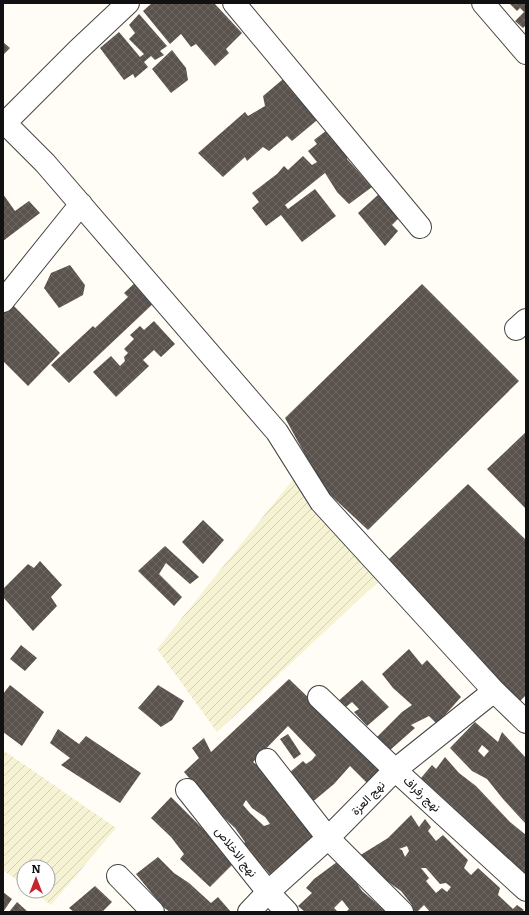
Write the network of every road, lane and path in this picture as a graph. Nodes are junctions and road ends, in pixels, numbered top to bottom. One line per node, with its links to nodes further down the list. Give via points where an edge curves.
1 (128, 3): 5 (street)
2 (234, 3): 7 (street)
3 (483, 3): 4 (street)
4 (526, 53)
5 (4, 122): 6 (street)
6 (81, 204): 8 (street); 9 (street, via 277,432 321,502)
7 (420, 227)
8 (3, 301)
9 (494, 691): 11 (street); 13 (street, نهج العزة)
10 (320, 697): 13 (street, نهج رفراف)
11 (526, 722)
12 (268, 760): 15 (street)
13 (395, 770): 15 (street, نهج العزة); 17 (street, نهج رفراف)
14 (187, 790): 18 (street, نهج الاخلاص)
15 (328, 838): 18 (street, نهج العزة); 22 (street)
16 (118, 876): 19 (street)
17 (526, 890)
18 (268, 892): 20 (street, نهج العزة); 21 (street, نهج الاخلاص)
19 (153, 912)
20 (249, 912)
21 (287, 912)
22 (402, 912)

